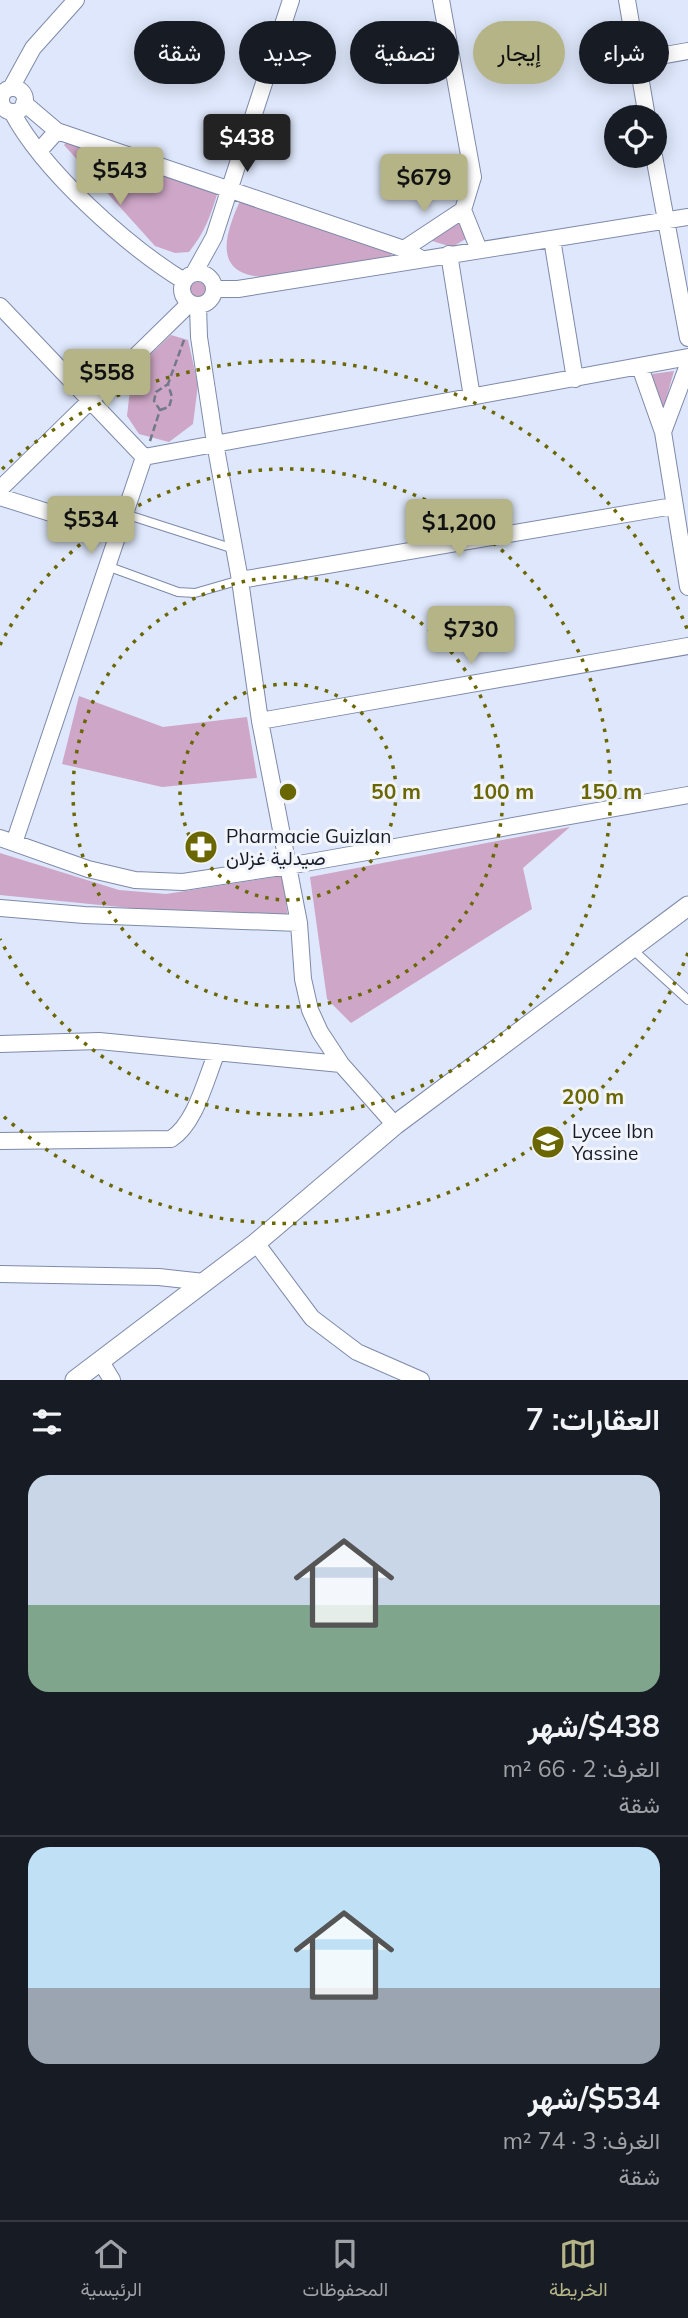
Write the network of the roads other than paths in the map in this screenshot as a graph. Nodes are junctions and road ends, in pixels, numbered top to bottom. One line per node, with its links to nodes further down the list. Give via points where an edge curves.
1 (76, 0): 9 (street, via 33,48)
2 (290, 0): 14 (street)
3 (441, 0): 15 (street, via 473,177)
4 (627, 0): 5 (street)
5 (630, 21)
6 (688, 51): 7 (street)
7 (669, 54)
8 (641, 84): 10 (street)
9 (7, 102): 11 (street); 12 (street)
10 (645, 105)
11 (57, 131): 12 (street); 14 (street)
12 (40, 150): 24 (street, via 146,258)
13 (656, 168): 17 (street)
14 (230, 188): 18 (street); 20 (street)
15 (463, 210): 20 (street); 21 (street)
16 (688, 217): 17 (street)
17 (667, 221): 19 (street); 28 (street)
18 (214, 237): 24 (street); 25 (street)
19 (552, 239): 21 (street); 32 (street)
20 (404, 249): 23 (street)
21 (479, 250): 22 (street)
22 (449, 254): 23 (street); 33 (street)
23 (420, 258): 25 (street, via 239,289)
24 (189, 277): 25 (street, via 201,273); 26 (street, via 182,293)
25 (213, 285): 26 (street, via 210,301)
26 (194, 304): 34 (street); 36 (street)
27 (0, 306): 34 (street)
28 (688, 338)
29 (688, 357): 31 (street)
30 (688, 365): 35 (street)
31 (640, 367): 32 (street); 35 (street)
32 (575, 379): 33 (street)
33 (472, 397): 36 (street)
34 (90, 399): 37 (street); 38 (street)
35 (663, 432): 40 (street)
36 (215, 443): 37 (street); 43 (street)
37 (144, 457): 41 (street)
38 (0, 489)
39 (0, 497): 42 (street)
40 (673, 506): 45 (street); 46 (street)
41 (125, 514): 42 (street); 43 (lane)
42 (117, 534): 44 (street)
43 (234, 549): 45 (street)
44 (107, 566): 45 (lane, via 178,592 195,593); 50 (street)
45 (240, 580): 48 (street)
46 (688, 587)
47 (688, 646): 48 (street)
48 (260, 721): 51 (street)
49 (688, 795): 51 (street)
50 (7, 840): 51 (street, via 88,869 135,880 183,882)
51 (288, 866): 54 (street)
52 (688, 906): 55 (street)
53 (0, 908): 54 (street)
54 (299, 923): 59 (street, via 310,1010)
55 (631, 948): 56 (lane); 60 (street)
56 (688, 1000)
57 (0, 1044): 58 (street, via 99,1041)
58 (217, 1052): 59 (street); 61 (street, via 193,1109 171,1139)
59 (341, 1064): 60 (street)
60 (395, 1125): 62 (street)
61 (0, 1141)
62 (256, 1243): 64 (street); 68 (street, via 312,1318 357,1352)
63 (0, 1274): 64 (street)
64 (204, 1282): 65 (street)
65 (101, 1362): 66 (street); 67 (street)
66 (75, 1380)
67 (112, 1380)
68 (421, 1380)

